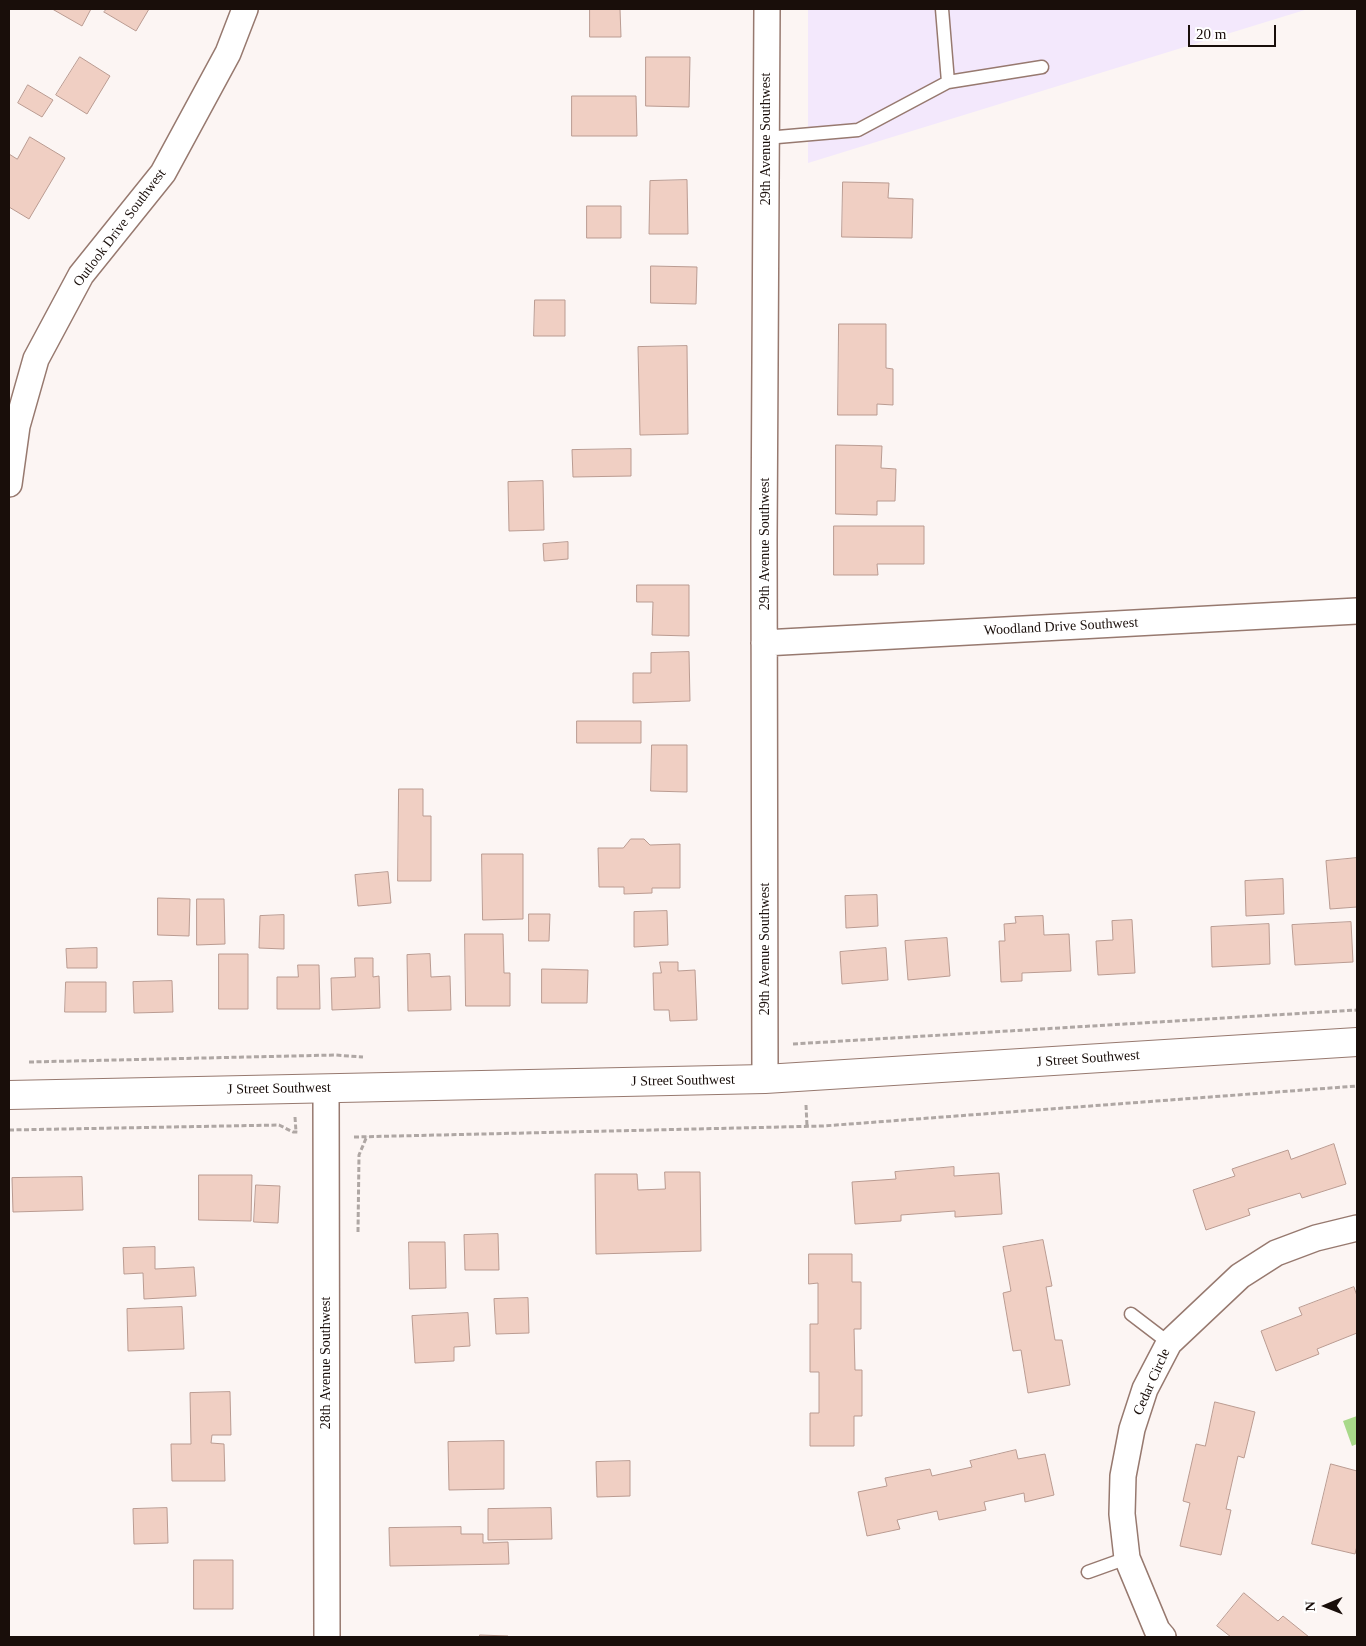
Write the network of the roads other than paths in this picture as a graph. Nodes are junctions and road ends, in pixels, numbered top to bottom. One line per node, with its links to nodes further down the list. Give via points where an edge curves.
1 (245, 9): 7 (street, Outlook Drive Southwest, via 228,53 162,173 81,275 36,359 17,426)
2 (767, 9): 6 (street, 29th Avenue Southwest)
3 (942, 9): 5 (lane)
4 (1042, 67): 5 (lane)
5 (948, 82): 6 (lane, via 858,130)
6 (766, 138): 9 (street, 29th Avenue Southwest)
7 (9, 484)
8 (1357, 610): 9 (street, Woodland Drive Southwest)
9 (764, 643): 11 (street, 29th Avenue Southwest)
10 (1357, 1042): 11 (street, J Street Southwest)
11 (765, 1079): 12 (street, J Street Southwest)
12 (326, 1088): 13 (street, J Street Southwest); 19 (street, 28th Avenue Southwest)
13 (9, 1095)
14 (1357, 1228): 16 (street, Cedar Circle, via 1316,1238 1276,1253 1240,1276)
15 (1131, 1314): 16 (lane)
16 (1169, 1343): 17 (street, Cedar Circle, via 1145,1389 1132,1429 1123,1476 1122,1514)
17 (1128, 1558): 18 (lane); 20 (street, Cedar Circle, via 1157,1630)
18 (1088, 1572)
19 (327, 1637)
20 (1163, 1637)

